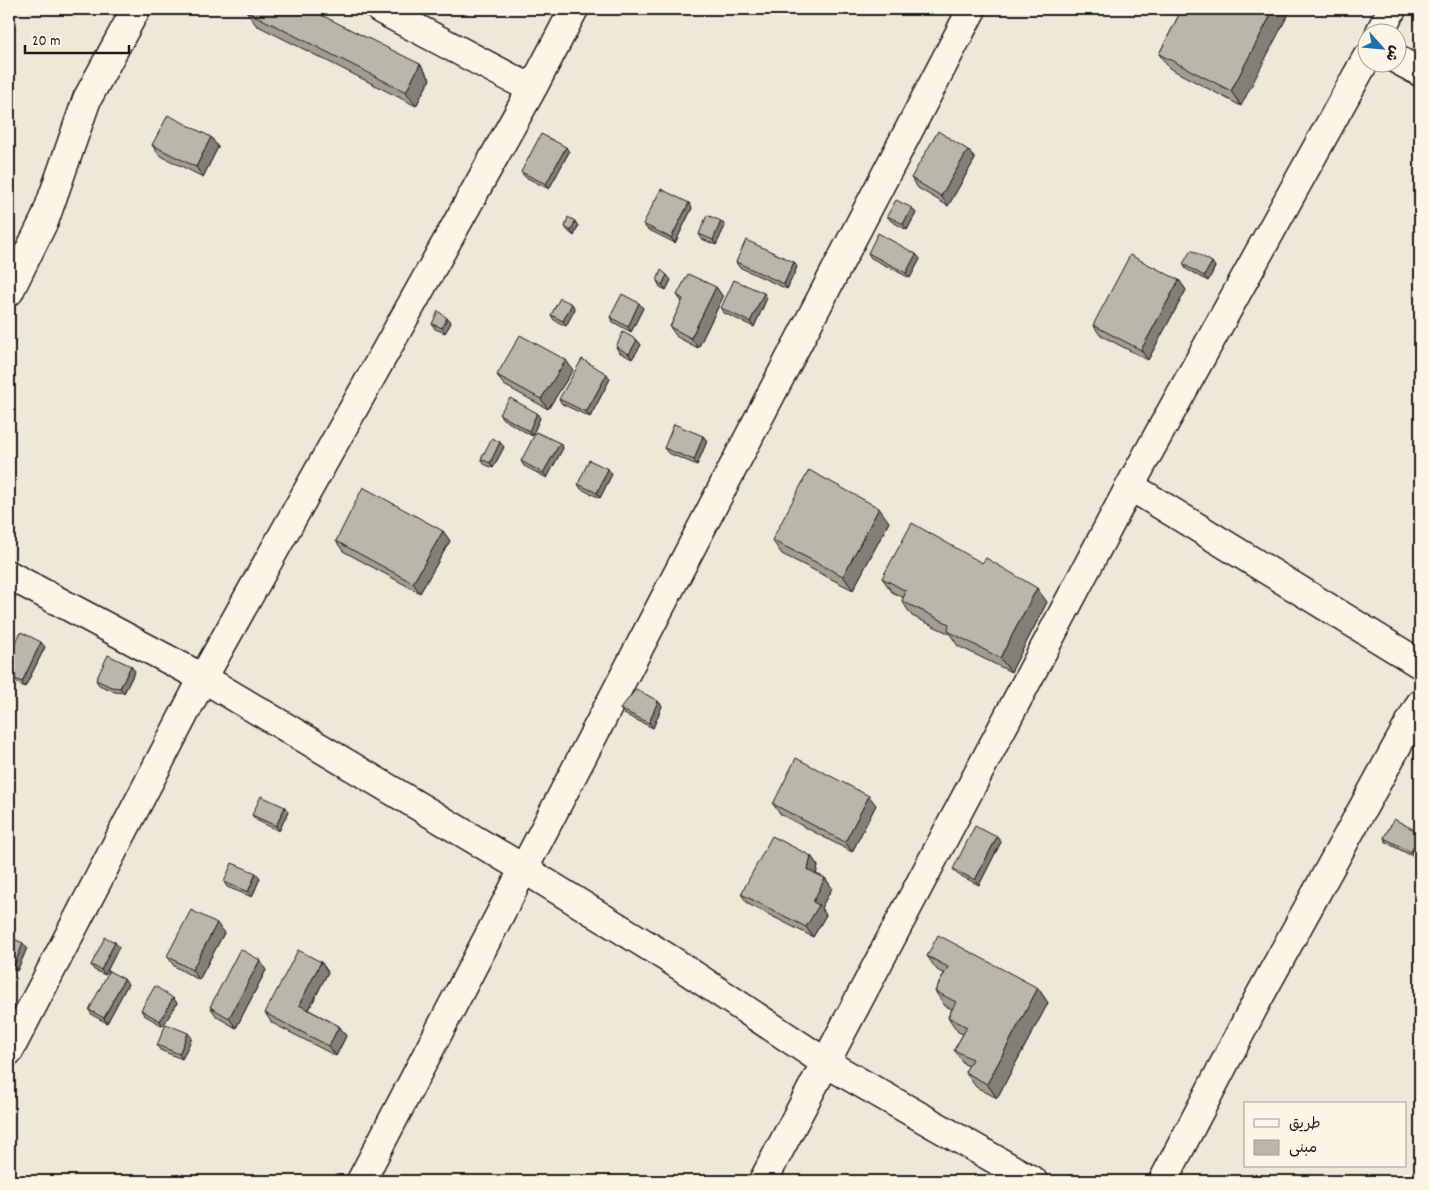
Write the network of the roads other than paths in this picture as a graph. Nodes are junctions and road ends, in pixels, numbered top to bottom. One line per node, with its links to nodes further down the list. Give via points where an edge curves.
1 (136, 9): 11 (street, via 87,99 45,219)
2 (380, 9): 10 (street)
3 (574, 9): 10 (street)
4 (972, 9): 17 (street)
5 (1392, 9): 6 (street)
6 (1385, 22)
7 (1406, 64): 9 (street)
8 (1359, 72): 12 (street)
9 (1420, 72)
10 (532, 89): 15 (street)
11 (9, 292)
12 (1130, 486): 14 (street); 19 (street)
13 (9, 575): 15 (street)
14 (1420, 664)
15 (202, 678): 17 (street); 18 (street)
16 (1420, 704): 23 (street, via 1258,998)
17 (524, 869): 19 (street, via 671,960); 20 (street)
18 (9, 1051)
19 (826, 1063): 21 (street); 22 (street)
20 (361, 1181)
21 (763, 1181)
22 (1033, 1181)
23 (1163, 1181)

